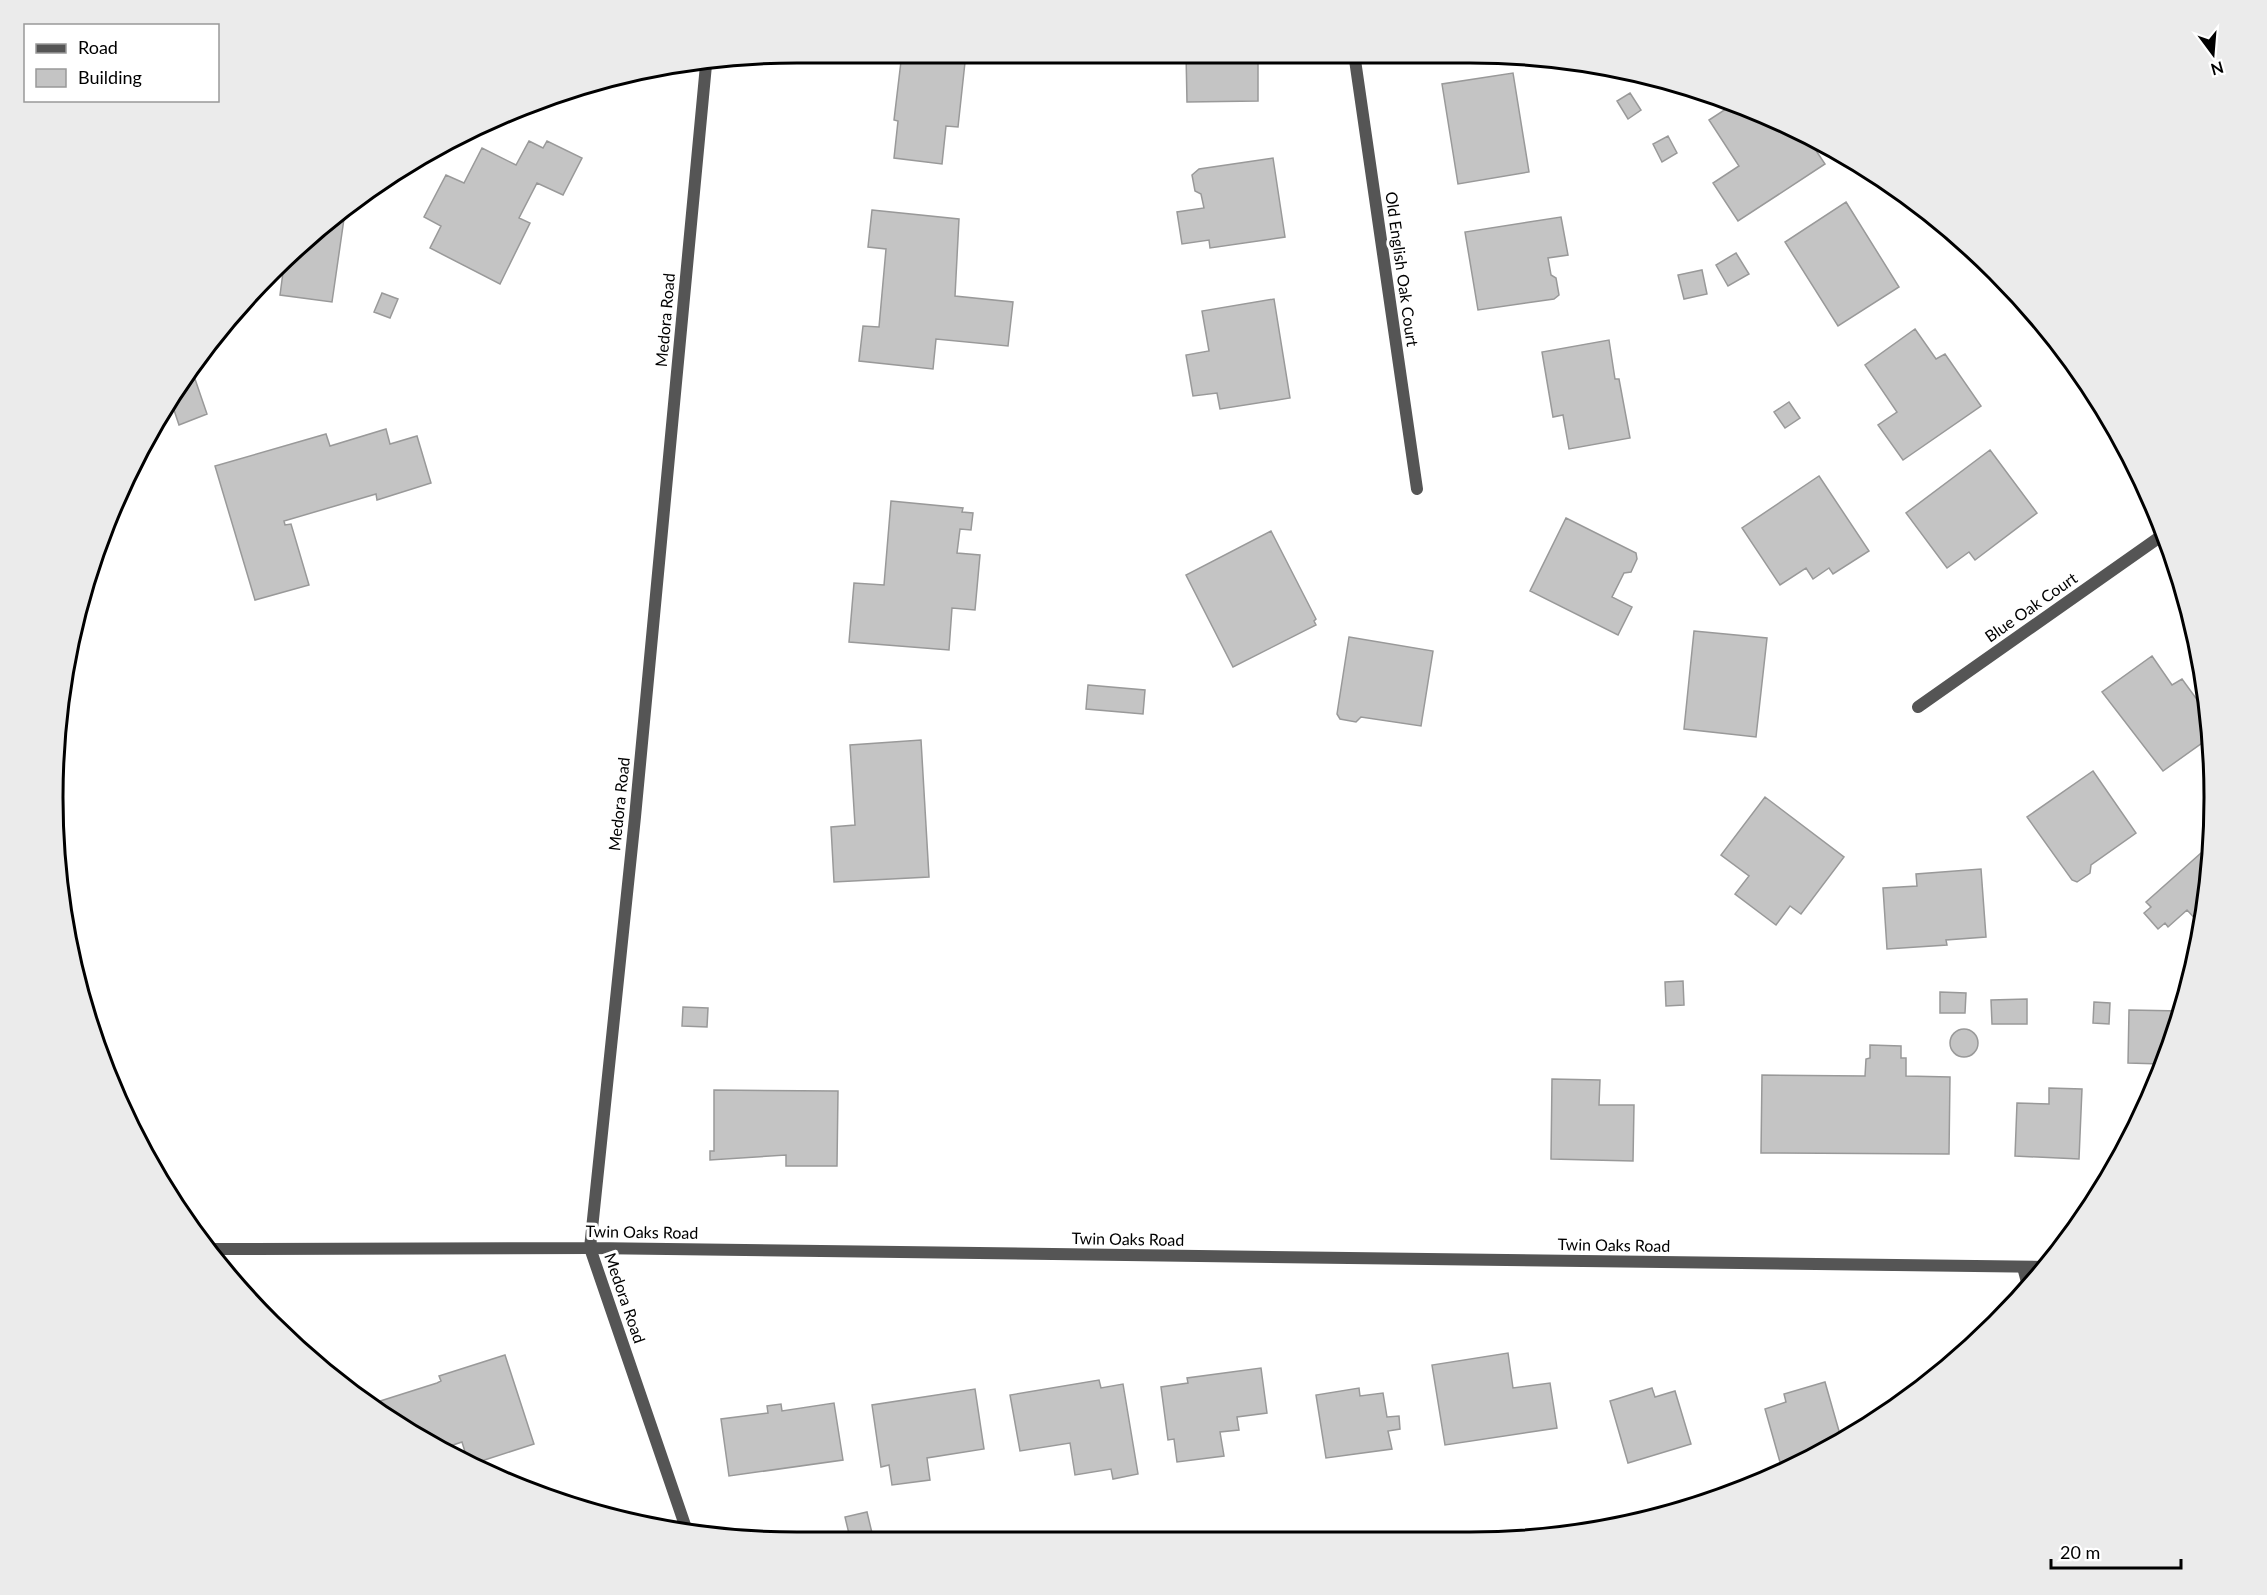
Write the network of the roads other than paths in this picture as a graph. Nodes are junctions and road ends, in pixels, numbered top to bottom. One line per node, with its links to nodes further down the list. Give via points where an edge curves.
1 (1356, 63): 3 (street, Old English Oak Court)
2 (706, 69): 6 (street, Medora Road)
3 (1417, 489)
4 (2157, 539): 5 (street, Blue Oak Court)
5 (1918, 707)
6 (590, 1248): 7 (street, Twin Oaks Road); 8 (street, Twin Oaks Road); 11 (street, Medora Road)
7 (218, 1249)
8 (2023, 1267): 9 (street, Twin Oaks Road); 10 (street)
9 (2034, 1267)
10 (2026, 1277)
11 (684, 1523)

